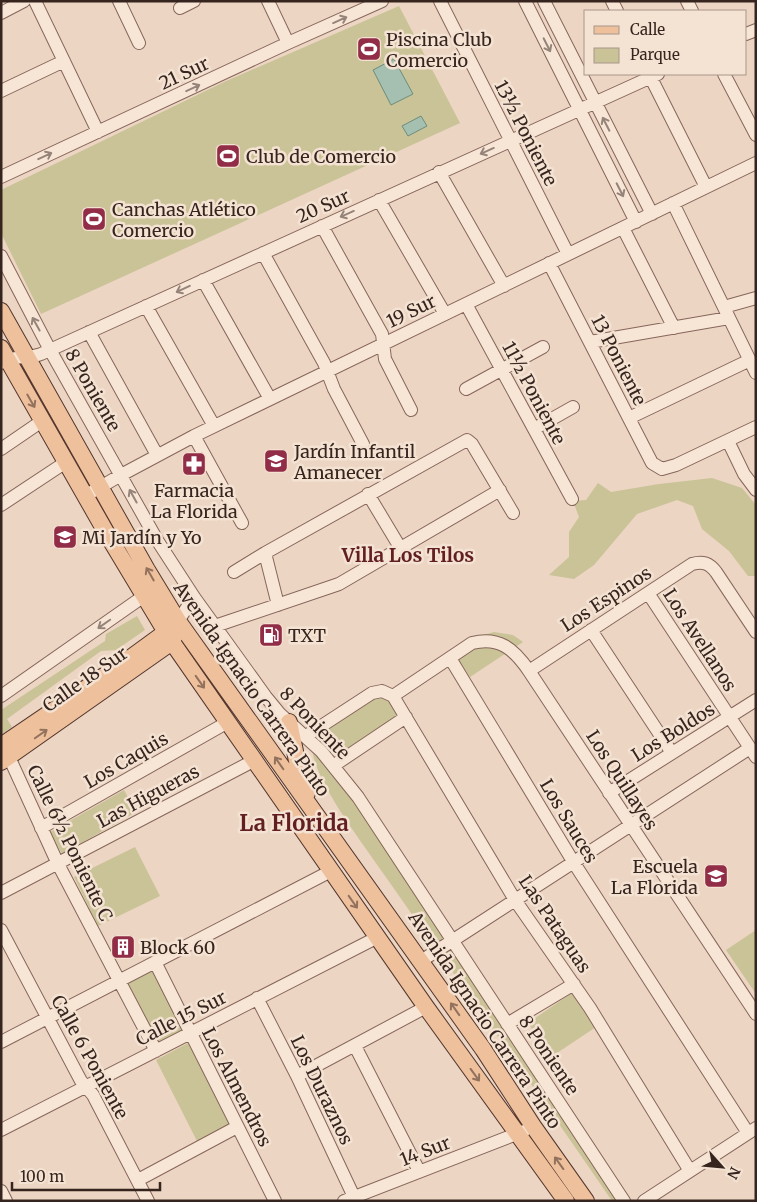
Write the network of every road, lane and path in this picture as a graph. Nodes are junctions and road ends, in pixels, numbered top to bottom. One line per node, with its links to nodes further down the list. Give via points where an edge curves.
1 (24, 1): 12 (street)
2 (35, 1): 16 (street)
3 (119, 1): 14 (street)
4 (194, 1): 11 (street)
5 (268, 1): 15 (street)
6 (382, 1): 10 (street, 21 Sur)
7 (440, 1): 24 (street, 13½ Poniente)
8 (525, 1): 13 (street)
9 (549, 3): 13 (street); 20 (street)
10 (362, 5): 15 (street, 21 Sur, one-way to 10)
11 (180, 8)
12 (1, 13)
13 (530, 13): 21 (street, one-way to 21)
14 (140, 43)
15 (288, 43): 22 (street, 21 Sur, one-way to 15)
16 (64, 61): 19 (street); 22 (street)
17 (653, 75): 20 (street, 20 Sur); 28 (street)
18 (725, 75): 23 (street)
19 (1, 91)
20 (595, 102): 21 (street, 20 Sur); 31 (street, one-way to 20)
21 (579, 109): 24 (street, 20 Sur); 32 (street, one-way to 32)
22 (98, 132): 27 (street, 21 Sur, one-way to 22)
23 (756, 135)
24 (510, 140): 26 (street, 20 Sur, one-way to 26); 36 (street, 13½ Poniente)
25 (756, 163): 28 (street, 19 Sur)
26 (439, 172): 29 (street, 20 Sur); 40 (street)
27 (1, 177)
28 (706, 187): 30 (street, 19 Sur)
29 (379, 200): 33 (street, 20 Sur, one-way to 33); 46 (street)
30 (673, 203): 31 (street, 19 Sur); 45 (street)
31 (652, 214): 32 (street, 19 Sur)
32 (636, 222): 34 (street, 19 Sur)
33 (322, 226): 35 (street, 20 Sur); 50 (street, via 382,334)
34 (623, 228): 36 (street, 19 Sur); 47 (street)
35 (263, 253): 39 (street, 20 Sur); 57 (street)
36 (568, 254): 38 (street, 19 Sur)
37 (1, 256): 52 (street, 8 Poniente, one-way to 37)
38 (550, 264): 40 (street, 19 Sur); 49 (street, 13 Poniente)
39 (203, 280): 43 (street, 20 Sur, one-way to 43); 60 (street)
40 (504, 286): 42 (street, 19 Sur)
41 (756, 298): 45 (street)
42 (466, 304): 46 (street, 19 Sur); 56 (street, 11½ Poniente)
43 (146, 306): 48 (street, 20 Sur); 65 (street)
44 (1, 311): 54 (main road, Avenida Ignacio Carrera Pinto)
45 (726, 312): 47 (street); 55 (street)
46 (445, 314): 50 (street, 19 Sur)
47 (674, 328): 49 (street)
48 (89, 332): 52 (street, 20 Sur); 72 (street)
49 (590, 342): 63 (street, 13 Poniente)
50 (383, 344): 57 (street, 19 Sur); 62 (street, via 385,359)
51 (543, 348): 56 (street)
52 (50, 350): 54 (street, 20 Sur); 74 (street, 8 Poniente)
53 (3, 356): 54 (street, 20 Sur); 64 (main road, Avenida Ignacio Carrera Pinto, one-way to 64)
54 (27, 358): 75 (main road, Avenida Ignacio Carrera Pinto)
55 (750, 360): 58 (street); 63 (street)
56 (501, 369): 59 (street); 67 (street, 11½ Poniente)
57 (327, 371): 60 (street, 19 Sur); 70 (street)
58 (756, 373)
59 (466, 389)
60 (270, 399): 65 (street, 19 Sur)
61 (574, 407): 67 (street)
62 (411, 410)
63 (629, 418): 69 (street, 13 Poniente, via 652,463 662,469)
64 (42, 421): 71 (street); 73 (main road, Avenida Ignacio Carrera Pinto)
65 (214, 426): 68 (street, 19 Sur)
66 (756, 427): 69 (street)
67 (534, 429): 80 (street, 11½ Poniente)
68 (194, 436): 72 (street, 19 Sur); 83 (street)
69 (728, 441): 77 (street)
70 (363, 444)
71 (1, 449)
72 (158, 455): 74 (street, 19 Sur)
73 (66, 462): 79 (main road, Avenida Ignacio Carrera Pinto); 81 (street)
74 (121, 475): 75 (street, 19 Sur); 89 (street, 8 Poniente, one-way to 74)
75 (100, 487): 79 (street, 19 Sur); 91 (main road, Avenida Ignacio Carrera Pinto, one-way to 75)
76 (500, 490): 78 (street, via 467,440); 82 (street); 84 (street)
77 (756, 490)
78 (368, 494): 84 (street); 85 (street)
79 (85, 496): 88 (main road, Avenida Ignacio Carrera Pinto)
80 (572, 499)
81 (1, 505)
82 (514, 513)
83 (242, 524)
84 (401, 549): 90 (street, via 339,584)
85 (266, 553): 86 (street); 90 (street)
86 (234, 572)
87 (648, 592): 93 (street, Los Espinos); 94 (street, Los Espinos, via 692,564 704,562 716,572); 102 (street, Los Avellanos)
88 (144, 596): 95 (main road, Avenida Ignacio Carrera Pinto); 98 (street, one-way to 98)
89 (194, 597): 91 (street); 92 (street, 8 Poniente)
90 (278, 605): 92 (street)
91 (177, 618): 95 (main road); 112 (main road, Avenida Ignacio Carrera Pinto, one-way to 91)
92 (215, 626): 104 (street, 8 Poniente, via 266,697)
93 (591, 630): 97 (street, Los Espinos); 107 (street)
94 (756, 632)
95 (169, 637): 103 (main road, Avenida Ignacio Carrera Pinto, one-way to 103); 108 (main road, Calle 18 Sur)
96 (450, 658): 97 (street, Los Quillayes, via 472,643 492,641 512,650); 99 (street); 115 (street, Los Sauces)
97 (529, 671): 111 (street, Los Quillayes)
98 (1, 696)
99 (393, 696): 101 (street, Las Pataguas); 105 (street, via 382,691 372,693)
100 (756, 700): 102 (street, Los Boldos)
101 (406, 717): 110 (street); 119 (street, Las Pataguas)
102 (730, 717): 106 (street, Los Avellanos); 107 (street, Los Boldos)
103 (228, 722): 109 (main road, Avenida Ignacio Carrera Pinto); 114 (street, Los Caquis)
104 (289, 722): 105 (street, 8 Poniente); 112 (main road, via 299,770)
105 (306, 736): 110 (street, 8 Poniente)
106 (753, 752): 113 (street)
107 (672, 753): 111 (street, Los Boldos)
108 (4, 755): 114 (street, Calle 6½ Poniente C)
109 (255, 760): 116 (street, Las Higueras); 117 (main road, Avenida Ignacio Carrera Pinto)
110 (333, 766): 122 (street, 8 Poniente, via 358,797)
111 (609, 793): 113 (street, Los Quillayes)
112 (315, 814): 123 (main road, Avenida Ignacio Carrera Pinto)
113 (630, 824): 115 (street); 129 (street, Los Quillayes)
114 (41, 828): 116 (street, Calle 6½ Poniente C)
115 (574, 863): 119 (street); 141 (street, Los Sauces)
116 (58, 864): 118 (street, Las Higueras); 125 (street, Calle 6½ Poniente C)
117 (331, 871): 121 (main road, Avenida Ignacio Carrera Pinto, one-way to 121); 124 (street)
118 (1, 893)
119 (515, 900): 122 (street); 126 (street, Las Pataguas)
120 (1, 930): 130 (street, Calle 6 Poniente)
121 (378, 937): 127 (street, Calle 15 Sur); 128 (main road, Avenida Ignacio Carrera Pinto)
122 (453, 941): 123 (street); 131 (street, 8 Poniente)
123 (420, 961): 138 (main road, Avenida Ignacio Carrera Pinto, one-way to 123)
124 (155, 962): 125 (street); 132 (street, Los Almendros)
125 (120, 980): 130 (street); 135 (street, Calle 6½ Poniente C)
126 (574, 984): 131 (street); 144 (street, Las Pataguas)
127 (257, 998): 132 (street, Calle 15 Sur); 136 (street, Los Duraznos)
128 (426, 1007): 134 (street); 142 (main road, Avenida Ignacio Carrera Pinto, one-way to 142)
129 (756, 1014)
130 (47, 1018): 133 (street); 137 (street, Calle 6 Poniente)
131 (507, 1024): 153 (street, 8 Poniente)
132 (190, 1032): 135 (street, Calle 15 Sur); 139 (street, Los Almendros)
133 (1, 1042)
134 (355, 1046): 136 (street); 143 (street)
135 (156, 1050): 137 (street, Calle 15 Sur)
136 (297, 1076): 147 (street, Los Duraznos)
137 (86, 1087): 140 (street, Calle 15 Sur); 145 (street, Calle 6 Poniente)
138 (533, 1126): 142 (street, 14 Sur); 152 (main road, Avenida Ignacio Carrera Pinto, one-way to 138)
139 (237, 1127): 145 (street); 150 (street, Los Almendros)
140 (1, 1130)
141 (752, 1130): 144 (street)
142 (518, 1134): 143 (street, 14 Sur); 151 (main road, Avenida Ignacio Carrera Pinto)
143 (419, 1171): 147 (street, 14 Sur)
144 (690, 1171): 154 (street)
145 (138, 1180): 149 (street, Calle 6 Poniente)
146 (1, 1191): 148 (street)
147 (349, 1199)
148 (6, 1201)
149 (148, 1201)
150 (275, 1201)
151 (566, 1201)
152 (586, 1201)
153 (624, 1201)
154 (644, 1201)

